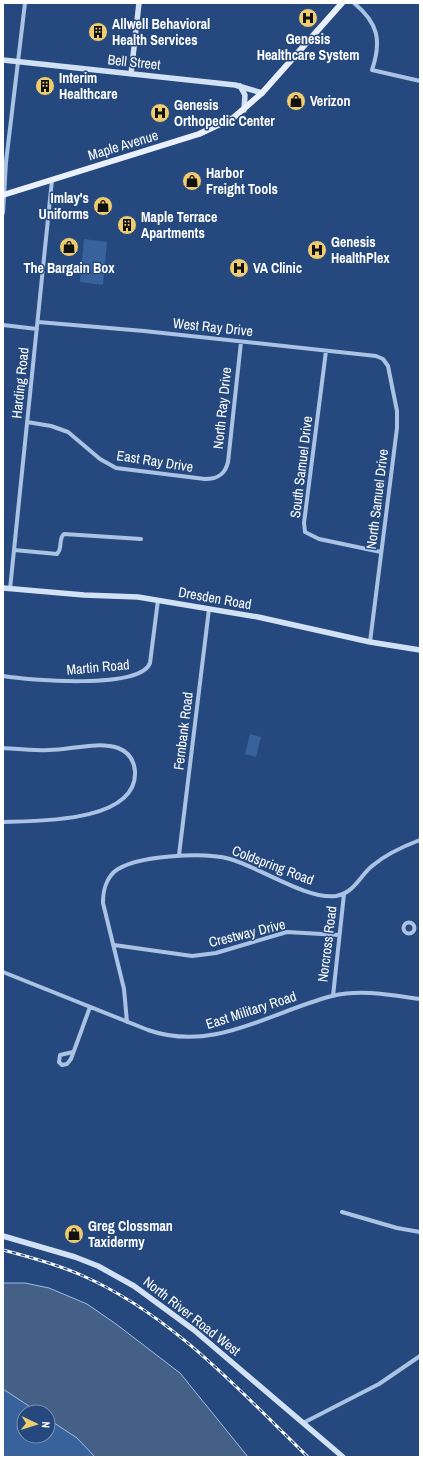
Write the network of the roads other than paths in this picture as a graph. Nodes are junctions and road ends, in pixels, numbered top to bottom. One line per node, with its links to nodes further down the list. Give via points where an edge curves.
1 (25, 3): 6 (street)
2 (139, 3): 7 (street)
3 (342, 3): 10 (main road, Maple Avenue)
4 (354, 3): 8 (street, via 369,17 377,37 378,48 372,70)
5 (3, 60): 6 (street, Bell Street)
6 (18, 61): 7 (street, Bell Street); 13 (street)
7 (131, 74): 9 (street, Bell Street)
8 (420, 81)
9 (240, 86): 10 (street, Bell Street); 11 (street, via 245,95)
10 (262, 93): 11 (main road, Maple Avenue)
11 (244, 110): 12 (main road, Maple Avenue, via 199,134)
12 (52, 180): 13 (main road, Maple Avenue); 15 (street, Harding Road)
13 (4, 194): 14 (street)
14 (3, 213)
15 (38, 322): 17 (street, Harding Road); 18 (street, West Ray Drive)
16 (3, 325): 17 (street)
17 (37, 329): 21 (street, Harding Road)
18 (241, 342): 19 (street, West Ray Drive); 22 (street, North Ray Drive, via 228,462)
19 (326, 351): 20 (street, West Ray Drive, via 376,356); 25 (street, South Samuel Drive, via 304,523 306,532 319,539)
20 (385, 361): 25 (street, North Samuel Drive, via 397,419)
21 (27, 422): 22 (street, East Ray Drive, via 68,432 100,459 116,468 205,479); 24 (street, Harding Road)
22 (221, 475)
23 (141, 539): 24 (street, via 64,534 60,550 56,554)
24 (14, 550): 27 (street, Harding Road)
25 (381, 552): 30 (street, North Samuel Drive)
26 (3, 588): 27 (street, Dresden Road)
27 (10, 589): 28 (street, Dresden Road)
28 (158, 600): 29 (street, Dresden Road); 32 (street, Martin Road, via 150,663 148,669 143,672 120,678 82,681)
29 (209, 609): 30 (street, Dresden Road, via 293,624); 36 (street, Fernbank Road)
30 (370, 642): 31 (street, Dresden Road)
31 (420, 650)
32 (3, 676)
33 (3, 748): 34 (street, via 48,750 113,747 129,755 135,776 133,786 125,797 105,810 59,819)
34 (3, 822)
35 (420, 840): 37 (street, via 372,866 353,888)
36 (179, 855): 37 (street, Coldspring Road, via 230,859 316,893 334,896); 41 (street, Coldspring Road, via 132,864 116,871 107,881 103,891 103,903)
37 (344, 894): 40 (street, Norcross Road)
38 (414, 928): 39 (street)
39 (420, 929)
40 (339, 935): 41 (street, Crestway Drive, via 287,932 216,953 192,956); 43 (street, Norcross Road)
41 (114, 945): 46 (street, Coldspring Road, via 124,989)
42 (3, 972): 45 (street, East Military Road)
43 (334, 996): 44 (street, East Military Road, via 367,993); 46 (street, East Military Road, via 224,1033 202,1037 165,1035)
44 (420, 999)
45 (90, 1007): 46 (street, East Military Road); 47 (street)
46 (127, 1022)
47 (73, 1052)
48 (342, 1212): 49 (street)
49 (420, 1232)
50 (3, 1236): 52 (street, North River Road West, via 75,1257 98,1266 134,1286 194,1330)
51 (420, 1356): 52 (street, via 379,1384)
52 (303, 1423): 53 (street, North River Road West)
53 (343, 1457)

